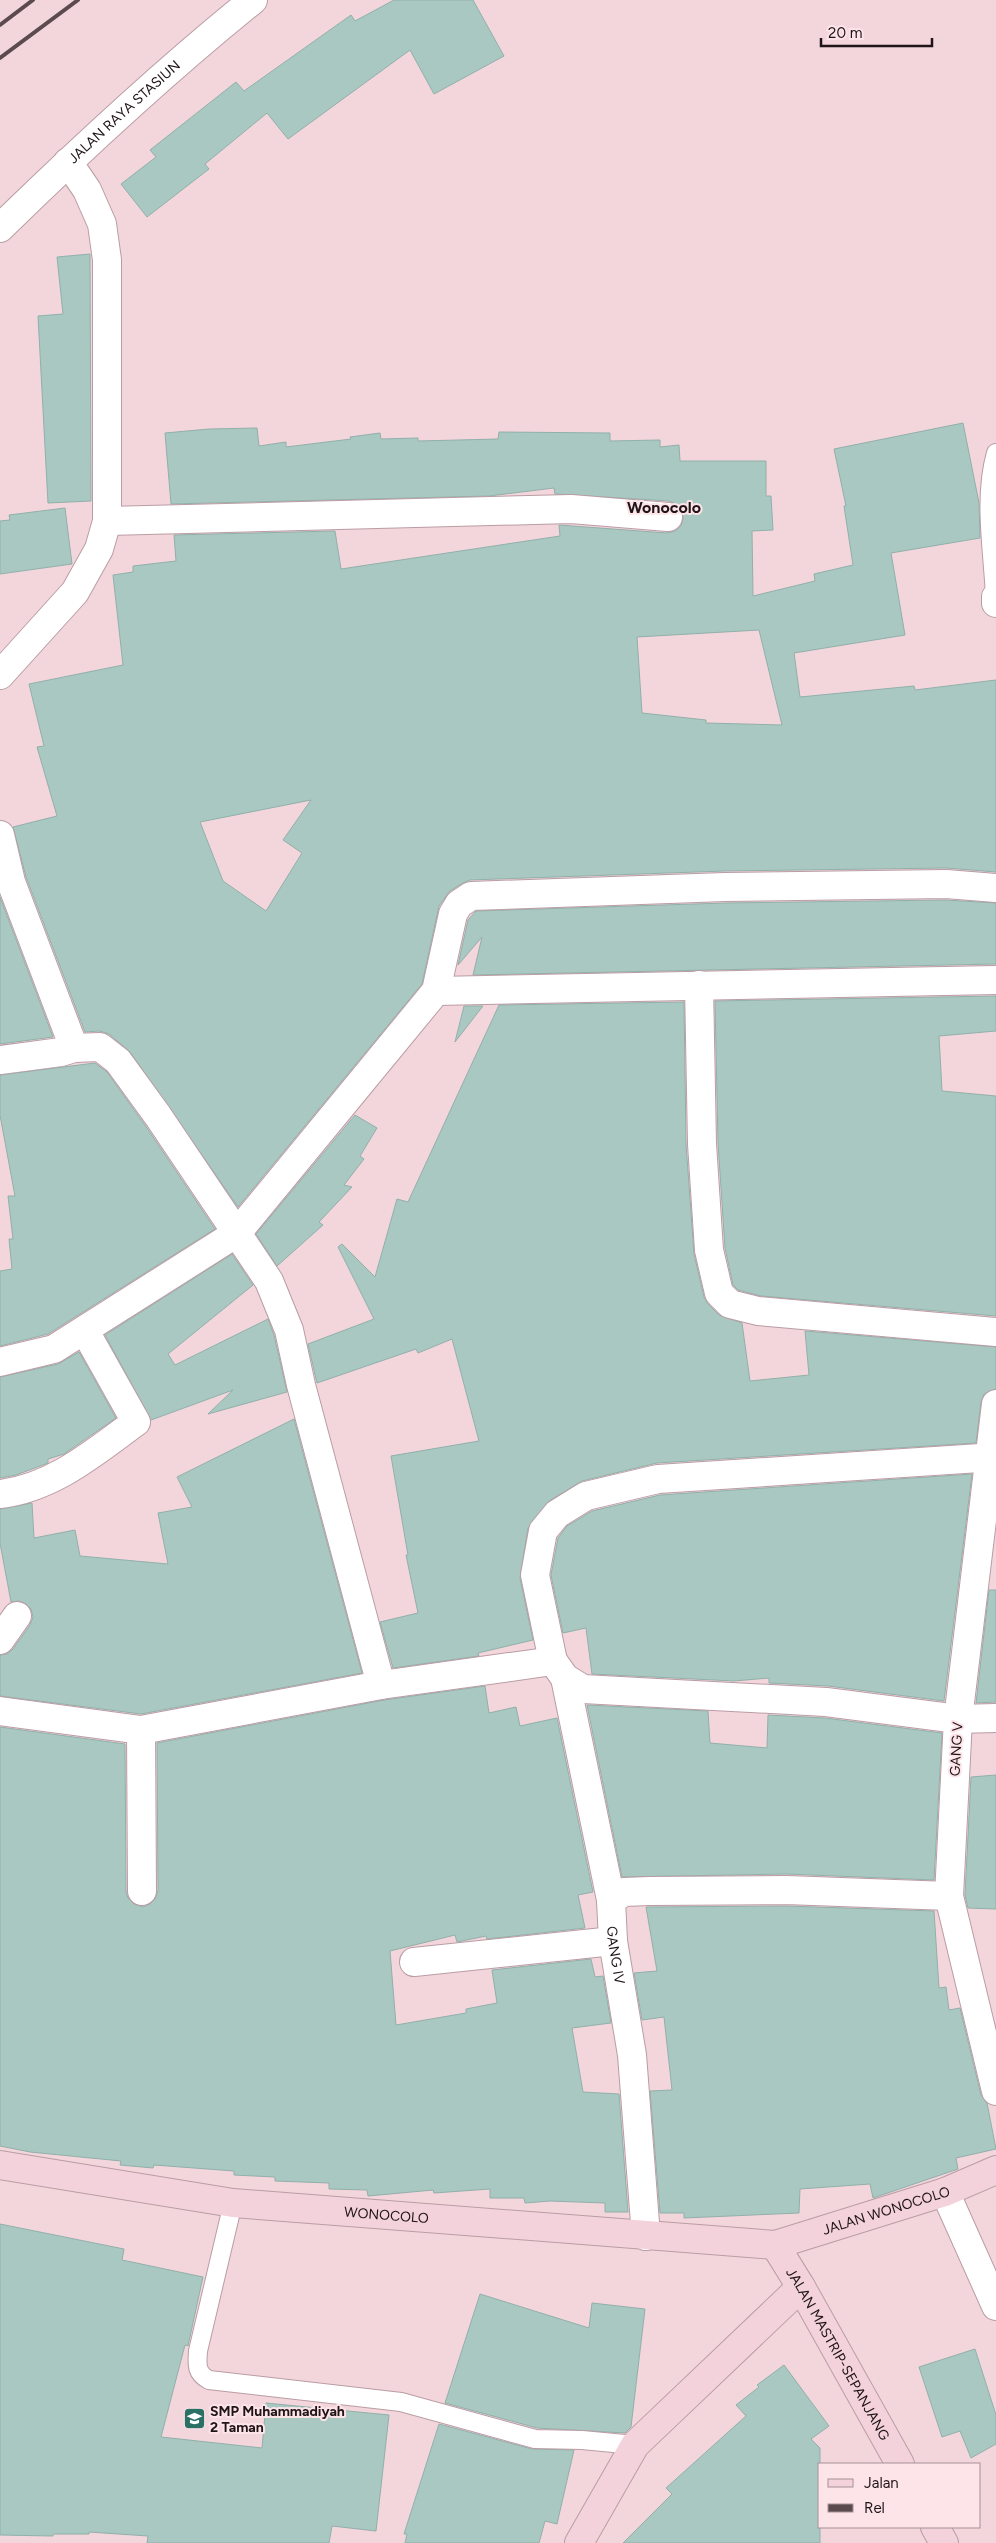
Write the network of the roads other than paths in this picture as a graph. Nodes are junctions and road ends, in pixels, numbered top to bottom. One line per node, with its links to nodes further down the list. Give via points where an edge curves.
1 (253, 0): 2 (street, JALAN RAYA STASIUN)
2 (68, 162): 3 (street, JALAN RAYA STASIUN); 6 (street, via 87,190 102,224 107,260)
3 (0, 228)
4 (996, 453): 7 (lane, via 992,466 990,511)
5 (668, 517): 6 (street, via 571,509)
6 (107, 521): 9 (street, via 99,549 75,592)
7 (996, 598): 8 (street)
8 (996, 603)
9 (0, 675)
10 (0, 835): 15 (street, via 11,882)
11 (996, 888): 14 (street, via 946,884 725,887 471,896 453,914)
12 (996, 980): 13 (street)
13 (699, 985): 14 (street); 19 (street, via 703,1163 709,1250 719,1293 730,1304 758,1310)
14 (436, 991): 17 (street)
15 (74, 1048): 16 (street); 17 (street, via 100,1047 118,1061)
16 (0, 1060)
17 (237, 1234): 18 (street); 27 (street, via 269,1281 286,1321)
18 (85, 1331): 20 (street, via 54,1349); 23 (street, via 136,1422 47,1482)
19 (996, 1332)
20 (0, 1362)
21 (996, 1404): 22 (street, GANG V)
22 (993, 1457): 26 (street, GANG IV, via 658,1479 586,1496 557,1514 543,1531 535,1575); 30 (street, GANG V)
23 (0, 1494)
24 (17, 1616): 25 (street)
25 (0, 1640)
26 (559, 1669): 27 (street); 30 (street, via 583,1689 826,1702); 34 (street, GANG IV)
27 (381, 1685): 31 (street)
28 (0, 1711): 31 (street)
29 (996, 1718): 30 (street)
30 (958, 1719): 33 (street, GANG V)
31 (141, 1730): 32 (street)
32 (142, 1891)
33 (949, 1896): 34 (street, via 786,1890 689,1891 624,1892); 37 (street, GANG V)
34 (611, 1900): 35 (street, GANG IV)
35 (613, 1941): 36 (street); 42 (street, GANG IV, via 632,2055)
36 (414, 1962)
37 (996, 2091)
38 (0, 2165): 41 (main road, WONOCOLO)
39 (996, 2170): 40 (main road, JALAN WONOCOLO)
40 (945, 2192): 43 (main road, JALAN WONOCOLO); 45 (street)
41 (233, 2202): 42 (main road, WONOCOLO); 46 (lane, via 198,2351 197,2367 209,2380 401,2402 535,2439)
42 (646, 2236): 43 (main road, WONOCOLO)
43 (775, 2245): 44 (main road, JALAN MASTRIP-SEPANJANG)
44 (801, 2287): 46 (main road); 47 (main road, JALAN MASTRIP-SEPANJANG)
45 (996, 2306)
46 (635, 2445): 49 (main road)
47 (899, 2463)
48 (936, 2528): 50 (main road)
49 (579, 2543)
50 (944, 2543)

